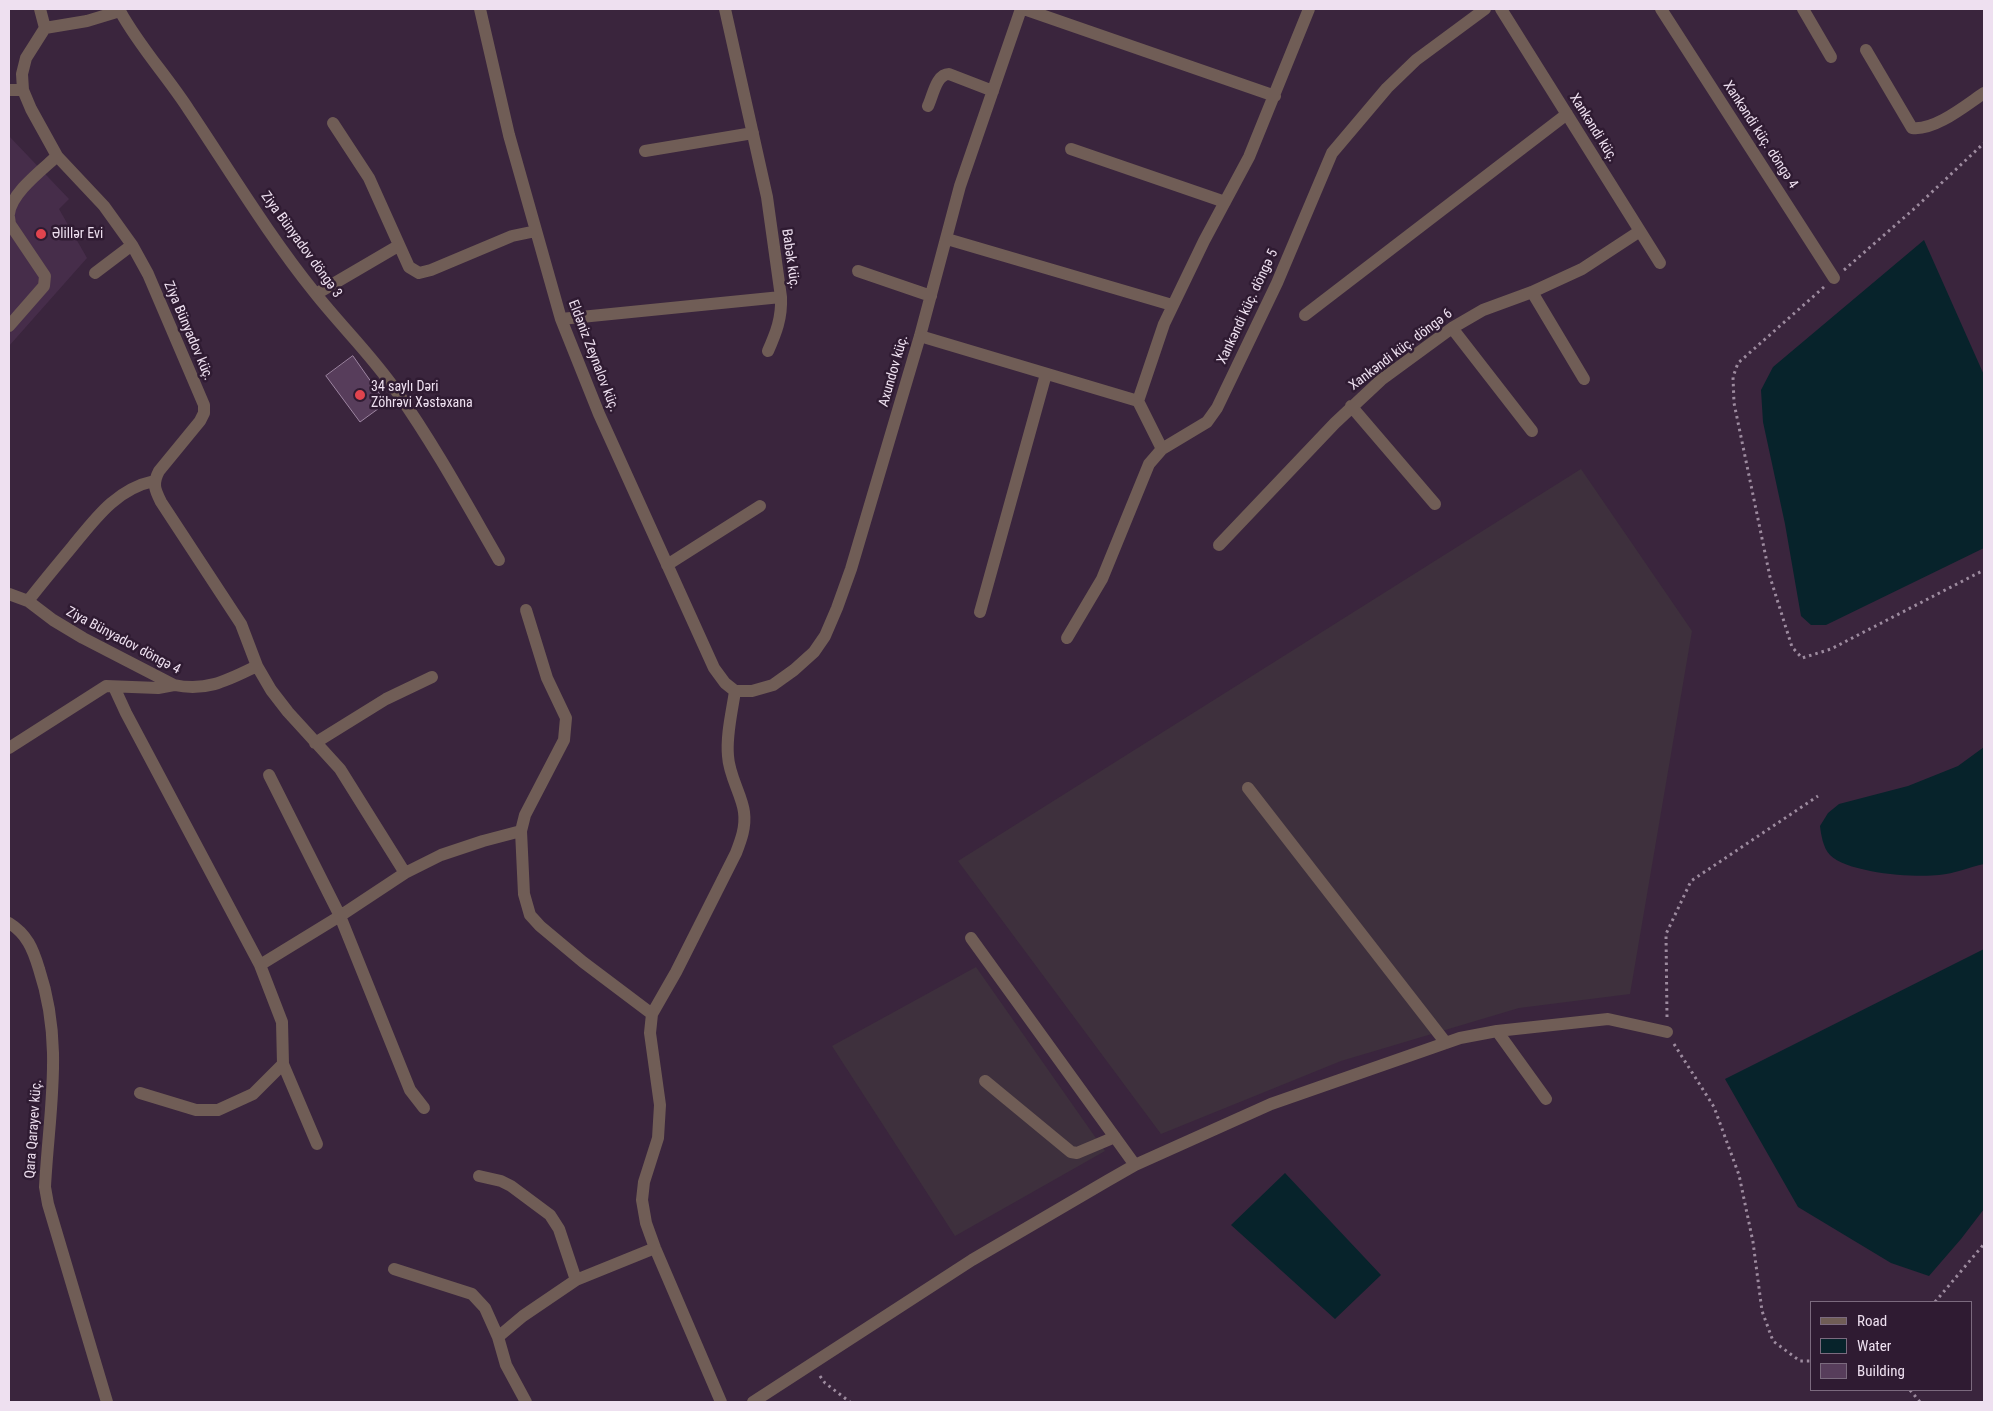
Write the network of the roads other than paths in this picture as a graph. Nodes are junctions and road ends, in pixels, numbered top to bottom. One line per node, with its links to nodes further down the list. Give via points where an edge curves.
1 (40, 9): 11 (street)
2 (480, 9): 28 (street, Eldəniz Zeynalov küç., via 509,135)
3 (725, 9): 22 (street, Babək küç.)
4 (1023, 9): 16 (street, Axundov küç.); 18 (street)
5 (1309, 9): 18 (street)
6 (1485, 9): 53 (street, Xankəndi küç. döngə 5, via 1416,60 1387,88 1332,153 1277,283 1217,408 1207,422)
7 (1501, 9): 20 (street, Xankəndi küç.)
8 (1661, 9): 36 (street, Xankəndi küç. döngə 4)
9 (1803, 9): 13 (street)
10 (120, 10): 11 (street, Ziya Bünyadov döngə 3, via 87,21); 38 (street, Ziya Bünyadov döngə 3, via 286,256)
11 (45, 28): 15 (street, Ziya Bünyadov küç., via 26,58 22,74)
12 (1866, 50): 17 (street, via 1912,128 1920,129 1950,116)
13 (1832, 57)
14 (9, 90): 15 (street)
15 (24, 90): 25 (street, Ziya Bünyadov küç.)
16 (993, 91): 19 (street, via 944,74); 30 (street, Axundov küç., via 960,186)
17 (1984, 93)
18 (1274, 96): 26 (street, via 1249,157)
19 (928, 106)
20 (1567, 114): 29 (street, Xankəndi küç.); 42 (street)
21 (333, 123): 32 (street, via 369,178)
22 (753, 133): 24 (street); 40 (street, Babək küç., via 767,197)
23 (1071, 149): 26 (street)
24 (645, 151)
25 (57, 156): 27 (street, via 18,194); 31 (street, Ziya Bünyadov küç., via 104,206)
26 (1225, 202): 41 (street)
27 (9, 216): 44 (street, via 10,224 45,276 44,286)
28 (536, 231): 32 (street, via 512,236 419,273 409,267); 43 (street, Eldəniz Zeynalov küç.)
29 (1640, 231): 33 (street, Xankəndi küç.); 37 (street, Xankəndi küç. döngə 6, via 1582,269)
30 (947, 239): 39 (street, Axundov küç.); 41 (street)
31 (132, 245): 35 (street); 54 (street, Ziya Bünyadov küç., via 148,274 204,405 200,421 158,471)
32 (398, 246): 38 (street)
33 (1660, 263)
34 (858, 271): 39 (street)
35 (95, 273)
36 (1834, 278)
37 (1532, 292): 45 (street, Xankəndi küç. döngə 6, via 1483,310); 49 (street)
38 (316, 294): 58 (street, Ziya Bünyadov döngə 3, via 397,392 434,448)
39 (931, 296): 46 (street, Axundov küç.)
40 (781, 297): 43 (street, Babək küç.); 47 (street, via 779,327)
41 (1172, 305): 50 (street)
42 (1305, 315)
43 (561, 319): 59 (street, Eldəniz Zeynalov küç., via 599,414)
44 (9, 326)
45 (1452, 328): 51 (street, Xankəndi küç. döngə 6); 52 (street)
46 (920, 336): 48 (street); 69 (street, Axundov küç., via 851,570 825,636 814,652 773,684 752,691)
47 (768, 351)
48 (1046, 374): 50 (street); 63 (street)
49 (1584, 380)
50 (1138, 401): 53 (street)
51 (1351, 406): 55 (street); 57 (street, Xankəndi küç. döngə 6)
52 (1532, 431)
53 (1162, 449): 64 (street, Xankəndi küç. döngə 5, via 1149,464 1102,579)
54 (154, 481): 61 (street, via 122,493 100,512); 65 (street, via 160,502 241,624)
55 (1435, 504)
56 (760, 506): 59 (street)
57 (1219, 545)
58 (499, 560)
59 (667, 564): 69 (street, Eldəniz Zeynalov küç., via 714,668)
60 (9, 594): 61 (street, Ziya Bünyadov döngə 4)
61 (28, 601): 67 (street, Ziya Bünyadov döngə 4, via 52,620)
62 (526, 610): 74 (street, via 547,678 566,718 564,740 525,815)
63 (980, 612)
64 (1067, 638)
65 (257, 666): 67 (street, Ziya Bünyadov döngə 4, via 216,685 190,689); 70 (street, via 282,705)
66 (432, 677): 70 (street, via 386,699)
67 (174, 686): 68 (street)
68 (114, 687): 71 (street, via 106,686); 79 (street)
69 (735, 691): 80 (street, via 728,757 744,811 744,832 685,955)
70 (315, 743): 75 (street, via 340,769)
71 (9, 748)
72 (269, 775): 76 (street)
73 (1248, 788): 83 (street)
74 (521, 831): 75 (street, via 441,855); 80 (street, via 524,894 530,915 583,962)
75 (405, 873): 76 (street)
76 (340, 916): 79 (street); 88 (street, via 410,1090)
77 (9, 923): 97 (street, Qara Qarayev küç., via 18,928 32,949 45,987 53,1026 54,1061 45,1187)
78 (971, 938): 89 (street)
79 (260, 965): 84 (street, via 282,1022)
80 (652, 1014): 93 (street, via 650,1033 660,1105 659,1130 642,1200)
81 (1497, 1031): 82 (street, via 1608,1019); 83 (street); 87 (street)
82 (1667, 1032)
83 (1446, 1042): 91 (street, via 1271,1104)
84 (283, 1064): 86 (street, via 253,1094 218,1110 196,1110); 90 (street)
85 (985, 1081): 89 (street, via 1071,1152 1077,1153)
86 (140, 1093)
87 (1546, 1098)
88 (424, 1108)
89 (1115, 1137): 91 (street)
90 (317, 1144)
91 (1135, 1165): 100 (street, via 972,1260)
92 (479, 1176): 95 (street, via 511,1186 550,1215 559,1230)
93 (655, 1248): 95 (street); 99 (street)
94 (394, 1270): 96 (street, via 472,1294 484,1308)
95 (576, 1280): 96 (street, via 522,1316)
96 (498, 1337): 98 (street, via 506,1364)
97 (107, 1402)
98 (526, 1402)
99 (721, 1402)
100 (753, 1402)

